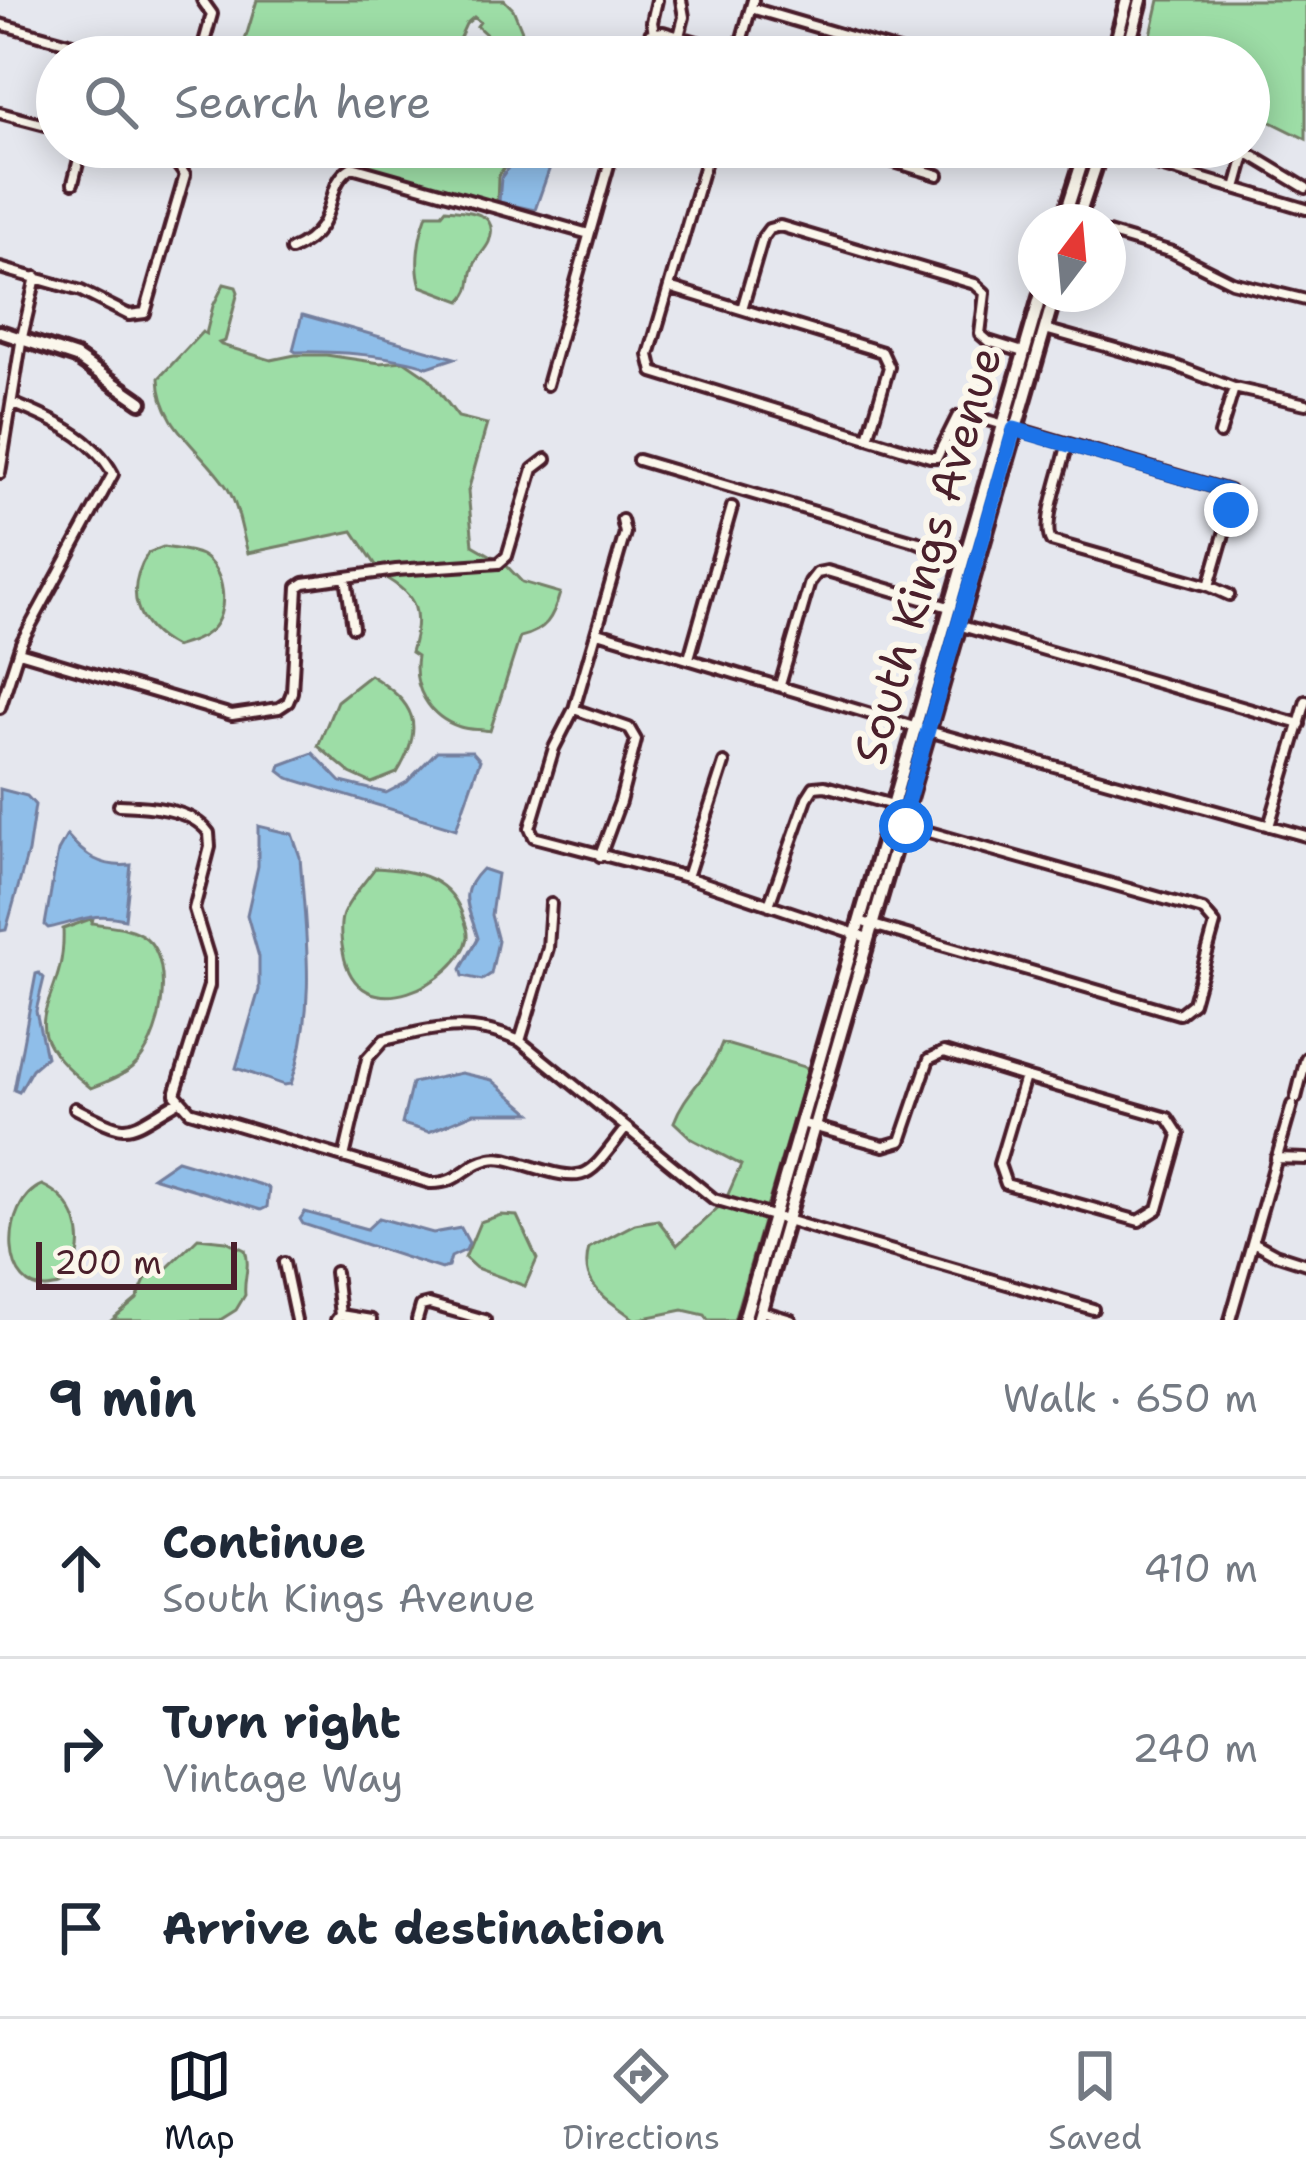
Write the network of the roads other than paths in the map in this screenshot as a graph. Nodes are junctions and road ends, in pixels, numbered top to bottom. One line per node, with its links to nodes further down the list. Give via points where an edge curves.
1 (202, 0): 10 (street, via 212,14)
2 (1127, 0): 15 (main road)
3 (1141, 0): 16 (main road)
4 (658, 1): 8 (street)
5 (679, 1): 12 (street)
6 (752, 4): 13 (street); 14 (street)
7 (0, 24): 9 (street)
8 (654, 33): 11 (street); 12 (street)
9 (43, 36)
10 (206, 36)
11 (650, 36)
12 (679, 36)
13 (743, 36)
14 (853, 36)
15 (1118, 36)
16 (1132, 36)
17 (0, 112): 18 (street)
18 (36, 122)
19 (1270, 166): 34 (street)
20 (77, 168): 32 (street)
21 (180, 168): 42 (street, via 185,175 145,313 129,315)
22 (350, 168): 40 (street, via 313,241)
23 (359, 168): 38 (street)
24 (608, 168): 38 (street)
25 (704, 168): 43 (street)
26 (914, 168): 31 (street)
27 (1082, 168): 35 (main road)
28 (1093, 168): 36 (main road)
29 (1165, 168): 33 (street)
30 (1242, 168): 33 (street)
31 (938, 175)
32 (73, 183)
33 (1236, 188): 37 (street)
34 (1306, 188)
35 (1073, 204)
36 (1077, 204)
37 (1306, 209)
38 (589, 234): 52 (street)
39 (1126, 238): 44 (street, via 1232,282)
40 (291, 250)
41 (0, 268): 42 (street)
42 (36, 277): 50 (street)
43 (669, 287): 45 (street); 59 (street, via 650,355 653,372)
44 (1306, 300)
45 (742, 309): 51 (street, via 763,237 780,226 975,284 986,293 980,334); 59 (street, via 881,352 889,368)
46 (1035, 312): 51 (main road, South Kings Avenue)
47 (1050, 312): 48 (main road, South Kings Avenue)
48 (1045, 328): 53 (street); 57 (main road, South Kings Avenue)
49 (0, 332): 50 (main road)
50 (22, 337): 54 (street); 55 (main road, via 86,362)
51 (1023, 352): 57 (main road, South Kings Avenue)
52 (547, 385)
53 (1234, 388): 56 (street); 58 (street)
54 (12, 403): 63 (street); 74 (street, via 67,429 113,474)
55 (141, 403)
56 (1306, 404)
57 (1007, 426): 59 (street, via 957,418 938,457); 60 (street); 66 (main road, South Kings Avenue); 71 (main road, South Kings Avenue)
58 (1220, 434)
59 (868, 438)
60 (1067, 445): 68 (street, via 1046,524 1051,541); 68 (street, via 1228,491 1231,510)
61 (546, 459): 67 (street, via 533,469 499,563)
62 (638, 460): 66 (street)
63 (0, 473)
64 (732, 506): 75 (street)
65 (622, 520): 73 (street)
66 (963, 556): 70 (main road, South Kings Avenue)
67 (346, 577): 72 (street); 74 (street, via 298,587 292,692 279,708 232,715)
68 (1209, 586): 69 (street)
69 (1229, 596)
70 (949, 607): 76 (street, via 817,573); 81 (main road, South Kings Avenue)
71 (958, 625): 80 (street); 81 (main road, South Kings Avenue)
72 (353, 627)
73 (598, 632): 75 (street); 79 (street)
74 (19, 652): 78 (street)
75 (689, 658): 76 (street)
76 (780, 685): 81 (street)
77 (1306, 701): 80 (street)
78 (0, 708)
79 (574, 710): 88 (street, via 629,728 636,740); 88 (street, via 530,827 534,838)
80 (1300, 724): 86 (street)
81 (921, 728): 84 (main road, South Kings Avenue); 85 (main road, South Kings Avenue); 86 (street)
82 (724, 763): 89 (street)
83 (119, 805): 97 (street, via 193,819 209,833 194,909 209,986 176,1084)
84 (892, 805): 91 (street, via 814,787); 92 (main road, South Kings Avenue)
85 (901, 824): 92 (main road, South Kings Avenue); 92 (street, via 1203,910 1215,924 1193,1004 1180,1014)
86 (1269, 826): 87 (street)
87 (1306, 836)
88 (600, 856): 89 (street)
89 (687, 878): 91 (street)
90 (551, 904): 94 (street, via 548,947)
91 (769, 905): 93 (street)
92 (866, 922): 93 (main road, South Kings Avenue)
93 (861, 937): 99 (main road, South Kings Avenue)
94 (520, 1041): 100 (street); 101 (street, via 457,1024 384,1040 367,1059)
95 (1306, 1058): 102 (street)
96 (1025, 1077): 96 (street, via 1168,1118 1179,1135 1158,1209 1139,1221 1006,1184 999,1164); 99 (street, via 944,1052 929,1059 902,1141 884,1146)
97 (179, 1101): 98 (street, via 128,1130); 101 (street)
98 (75, 1108)
99 (807, 1125): 104 (main road, South Kings Avenue)
100 (626, 1128): 101 (street, via 593,1170 574,1178 494,1158 456,1180 430,1183); 104 (street, via 714,1199)
101 (344, 1157)
102 (1276, 1158): 103 (street); 105 (street)
103 (1306, 1159)
104 (780, 1219): 108 (street); 109 (main road, South Kings Avenue); 115 (main road, South Kings Avenue)
105 (1253, 1241): 106 (street); 117 (street)
106 (1306, 1264)
107 (335, 1272): 110 (street)
108 (1094, 1310)
109 (759, 1316): 116 (street)
110 (338, 1317): 112 (street)
111 (294, 1320): 111 (street, via 284,1263)
112 (370, 1320)
113 (417, 1320): 114 (street, via 429,1304)
114 (485, 1320)
115 (744, 1320)
116 (791, 1320)
117 (1230, 1320)

